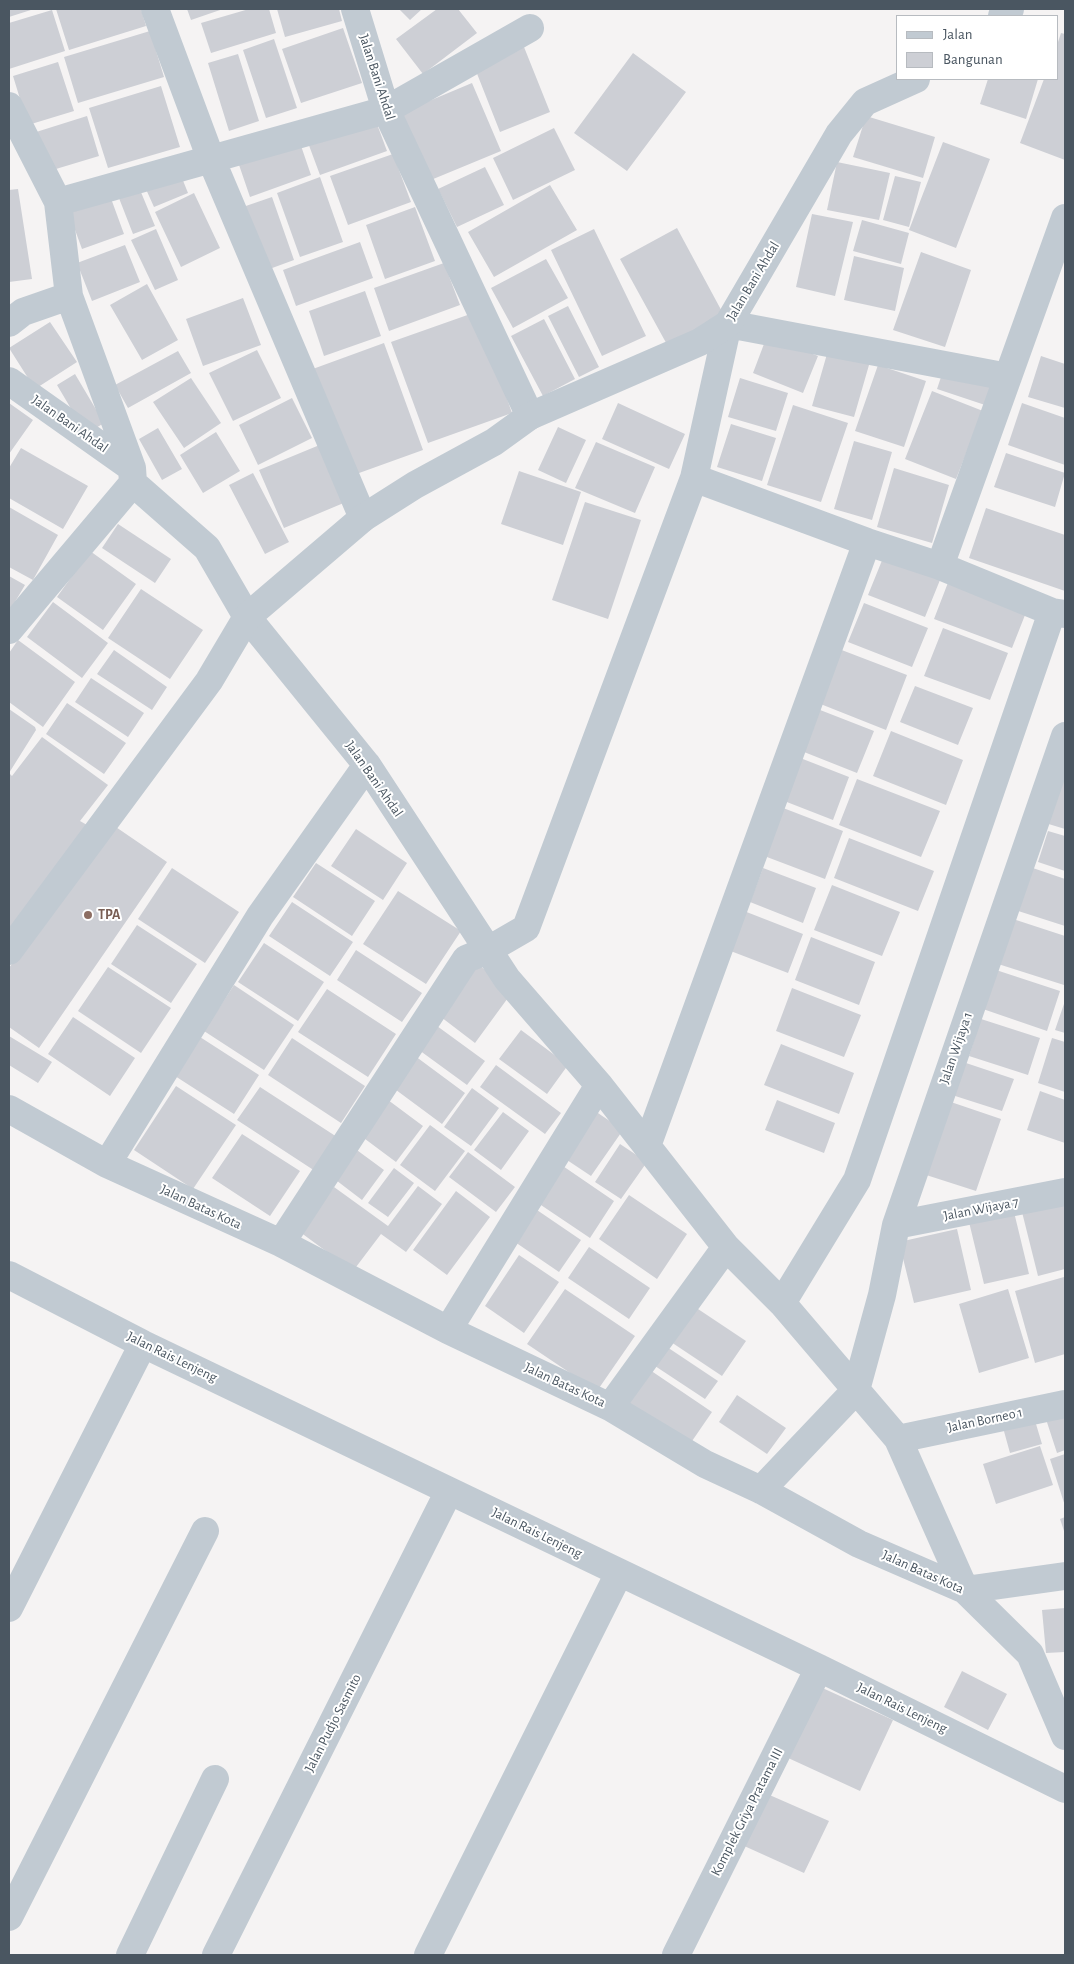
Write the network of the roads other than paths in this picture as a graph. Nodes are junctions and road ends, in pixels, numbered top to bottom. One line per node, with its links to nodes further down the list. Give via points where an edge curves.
1 (155, 9): 7 (street)
2 (355, 9): 6 (street, Jalan Bani Ahdal)
3 (530, 28): 6 (street)
4 (914, 80): 12 (street, Jalan Bani Ahdal, via 865,102 839,134)
5 (9, 106): 8 (street)
6 (386, 110): 7 (street); 15 (street, Jalan Bani Ahdal)
7 (211, 159): 8 (street); 18 (street)
8 (58, 202): 10 (street)
9 (1065, 218): 13 (street)
10 (69, 296): 11 (street); 16 (street)
11 (13, 316)
12 (728, 324): 13 (street); 15 (street, Jalan Bani Ahdal, via 700,342); 17 (street)
13 (1008, 377): 20 (street)
14 (9, 381): 16 (street, Jalan Bani Ahdal)
15 (530, 416): 18 (street, Jalan Bani Ahdal, via 494,442)
16 (132, 476): 22 (street, Jalan Bani Ahdal, via 207,548); 23 (street)
17 (694, 478): 19 (street); 26 (street, via 526,928)
18 (363, 518): 22 (street, Jalan Bani Ahdal)
19 (866, 542): 20 (street); 30 (street)
20 (940, 566): 21 (street)
21 (1058, 613): 37 (street, via 857,1180)
22 (247, 618): 25 (street, Jalan Bani Ahdal); 27 (street, Jalan Bani Ahdal, via 209,681)
23 (9, 630)
24 (1065, 736): 33 (street, Jalan Wijaya 1)
25 (367, 765): 26 (street, Jalan Bani Ahdal); 31 (street, via 260,916)
26 (488, 950): 28 (street, Jalan Bani Ahdal, via 507,979); 34 (street, via 466,959)
27 (9, 951)
28 (599, 1085): 30 (street, Jalan Bani Ahdal); 38 (street)
29 (9, 1109): 31 (street, Jalan Batas Kota)
30 (647, 1146): 35 (street, Jalan Bani Ahdal)
31 (107, 1164): 34 (street, Jalan Batas Kota)
32 (1065, 1192): 33 (street, Jalan Wijaya 7)
33 (896, 1225): 40 (street, Jalan Wijaya 1)
34 (281, 1243): 38 (street, Jalan Batas Kota)
35 (726, 1246): 37 (street, Jalan Bani Ahdal); 42 (street)
36 (9, 1275): 39 (street, Jalan Rais Lenjeng)
37 (782, 1303): 40 (street, Jalan Bani Ahdal)
38 (448, 1330): 42 (street, Jalan Batas Kota)
39 (143, 1344): 45 (street, Jalan Rais Lenjeng); 50 (street)
40 (860, 1378): 43 (street, Jalan Bani Ahdal); 44 (street)
41 (1065, 1404): 43 (street, Jalan Borneo 1)
42 (610, 1406): 44 (street, Jalan Batas Kota, via 705,1464)
43 (902, 1438): 49 (street, Jalan Bani Ahdal)
44 (761, 1490): 49 (street, Jalan Batas Kota, via 859,1544)
45 (449, 1491): 47 (street, Jalan Rais Lenjeng); 57 (street, Jalan Pudjo Sasmito)
46 (205, 1531): 55 (street)
47 (619, 1573): 51 (street, Jalan Rais Lenjeng); 58 (street)
48 (1065, 1576): 49 (street)
49 (965, 1590): 52 (street, Jalan Batas Kota, via 1030,1654)
50 (9, 1608)
51 (819, 1668): 54 (street, Jalan Rais Lenjeng); 59 (street, Komplek Griya Pratama III)
52 (1063, 1732)
53 (216, 1779): 56 (street)
54 (1065, 1789)
55 (9, 1916)
56 (130, 1955)
57 (216, 1955)
58 (428, 1955)
59 (676, 1955)

